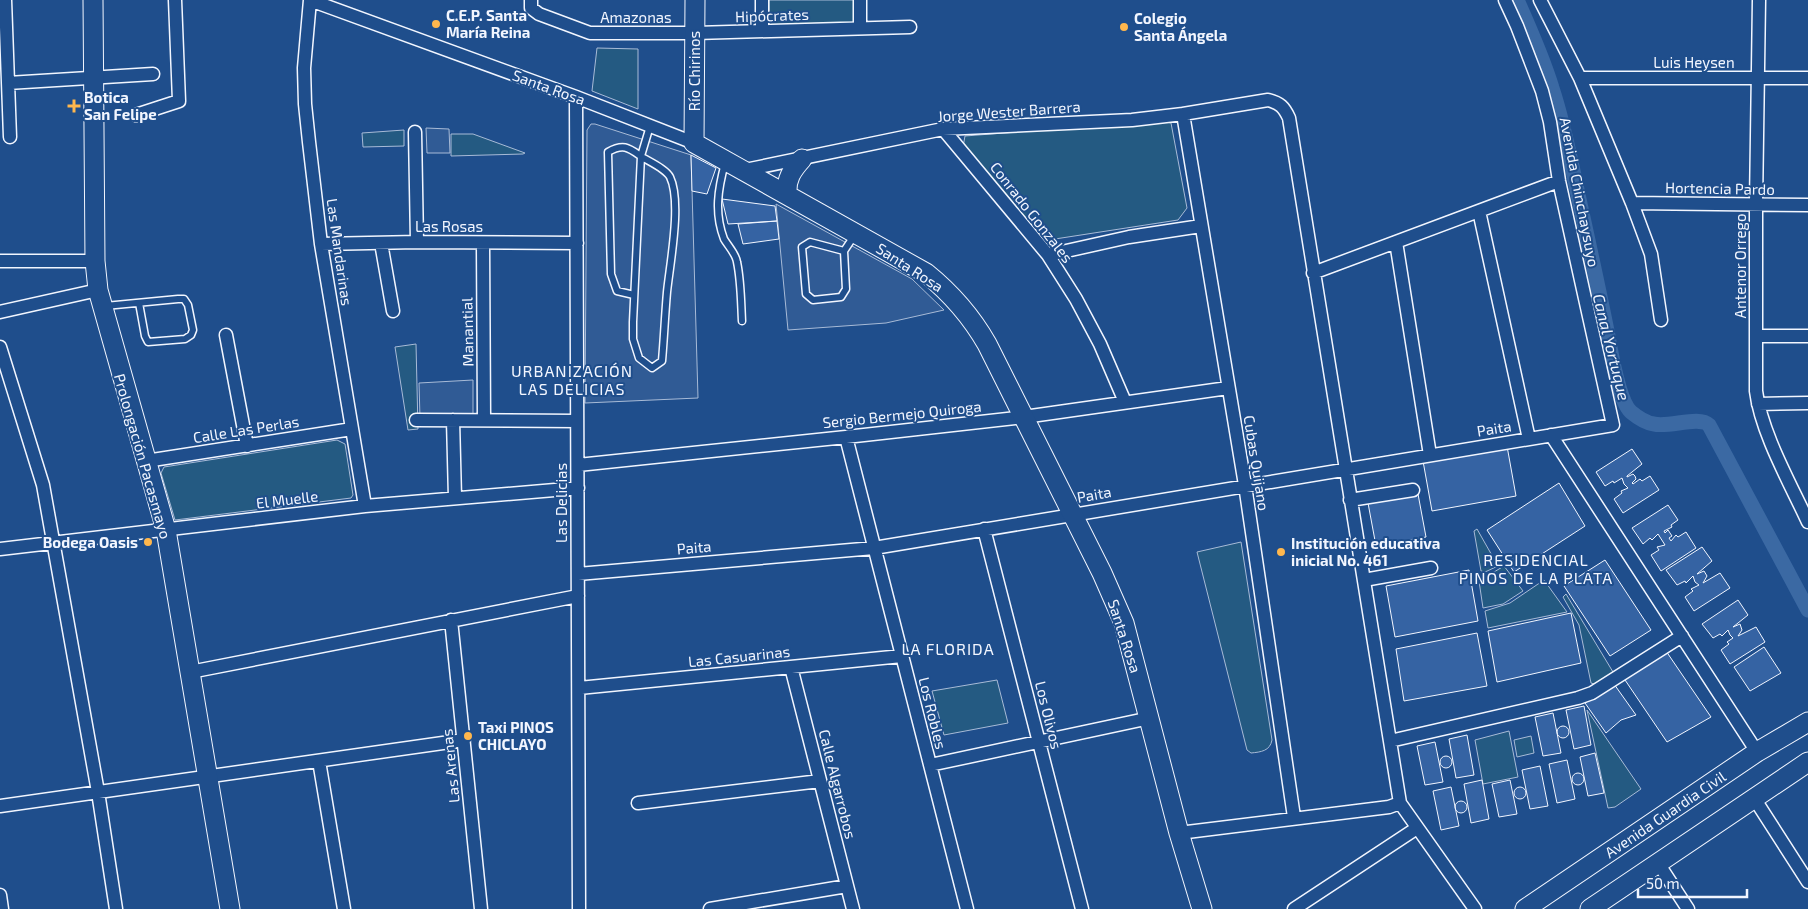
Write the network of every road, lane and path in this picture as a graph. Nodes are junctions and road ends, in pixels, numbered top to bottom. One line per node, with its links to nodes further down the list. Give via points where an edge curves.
1 (5, 0): 21 (street)
2 (93, 0): 20 (street, Prolongación Pacasmayo)
3 (175, 0): 25 (street, via 179,101)
4 (310, 0): 22 (street, Santa Rosa); 48 (street, Las Mandarinas, via 304,68 305,104)
5 (531, 0): 15 (street, Amazonas, via 531,8 539,14 590,33)
6 (694, 0): 15 (street, Río Chirinos)
7 (762, 0): 14 (street)
8 (860, 0): 13 (street)
9 (1505, 0): 35 (street, Avenida Chinchaysuyo, via 1542,91)
10 (1540, 0): 17 (street, Avenida Chinchaysuyo)
11 (1759, 0): 18 (street, Antenor Orrego)
12 (910, 27): 13 (street, Hipócrates)
13 (860, 28): 14 (street, Hipócrates)
14 (762, 31): 15 (street, Hipócrates)
15 (694, 33): 30 (street, Río Chirinos)
16 (153, 74): 20 (street)
17 (1580, 78): 18 (street, Luis Heysen); 37 (street, Avenida Chinchaysuyo)
18 (1758, 78): 19 (street, Luis Heysen); 38 (street, Antenor Orrego)
19 (1808, 78)
20 (94, 79): 21 (street); 52 (street, Prolongación Pacasmayo)
21 (8, 84): 23 (street)
22 (576, 97): 26 (street, Santa Rosa); 47 (street, Las Delicias)
23 (4, 103): 29 (street)
24 (1183, 114): 27 (street, Jorge Wester Barrera, via 1132,120); 41 (street, Cubas Quijano); 53 (street, Jorge Wester Barrera, via 1268,100 1285,109)
25 (136, 115)
26 (650, 126): 30 (street, Santa Rosa); 31 (lane)
27 (943, 129): 32 (street, Jorge Wester Barrera); 50 (street, Conrado Gonzales)
28 (415, 132): 43 (street)
29 (10, 137)
30 (694, 143): 33 (street, Santa Rosa)
31 (641, 156): 54 (lane); 54 (lane, via 627,147 608,152 611,274 617,291); 54 (lane, via 669,174 675,212 662,361 652,368 639,358 633,339)
32 (802, 159): 34 (street, Jorge Wester Barrera); 36 (street, via 792,170)
33 (726, 160): 34 (street, Santa Rosa); 60 (lane, via 718,214 724,238 737,260)
34 (745, 170): 36 (street, Santa Rosa)
35 (1559, 181): 40 (street); 74 (street, Avenida Chinchaysuyo)
36 (787, 194): 42 (street, Santa Rosa)
37 (1632, 203): 38 (street, Hortencia Pardo); 59 (street, Avenida Chinchaysuyo, via 1651,254)
38 (1756, 204): 39 (street, Hortencia Pardo); 62 (street, Antenor Orrego)
39 (1808, 204)
40 (1479, 211): 44 (street); 78 (street)
41 (1201, 226): 50 (street, via 1129,237); 65 (street, Cubas Quijano)
42 (856, 233): 49 (lane); 69 (street, Santa Rosa, via 926,273 963,307 976,324)
43 (417, 242): 45 (street, Las Rosas); 46 (street, Las Rosas)
44 (1396, 242): 53 (street); 80 (street)
45 (381, 243): 48 (street, Las Rosas); 57 (street)
46 (483, 243): 47 (street, Las Rosas); 72 (street, Manantial)
47 (577, 243): 73 (street, Las Delicias)
48 (321, 244): 75 (street, Las Mandarinas)
49 (844, 251): 49 (lane, via 846,289 841,297 813,300 806,294 802,247 810,242)
50 (1048, 255): 66 (street, Conrado Gonzales, via 1100,344)
51 (0, 261): 52 (street)
52 (95, 261): 55 (street, Prolongación Pacasmayo)
53 (1314, 274): 83 (street)
54 (634, 295)
55 (99, 298): 56 (lane); 58 (street); 81 (street, Prolongación Pacasmayo)
56 (139, 303): 56 (lane, via 184,299 193,330 191,335 185,339 148,342 144,336)
57 (393, 311)
58 (0, 312)
59 (1661, 320)
60 (742, 321)
61 (226, 335): 79 (street)
62 (1756, 336): 63 (street); 68 (street, Antenor Orrego)
63 (1808, 336)
64 (0, 347): 94 (street, via 43,485)
65 (1228, 388): 66 (street, Sergio Bermejo Quiroga); 84 (street, Cubas Quijano)
66 (1124, 402): 69 (street, Sergio Bermejo Quiroga)
67 (1808, 403): 68 (street)
68 (1758, 404): 91 (street, Antenor Orrego, via 1766,431)
69 (1024, 417): 77 (street, Sergio Bermejo Quiroga); 90 (street, Santa Rosa)
70 (416, 420): 71 (street)
71 (452, 420): 72 (street); 87 (street)
72 (484, 420): 73 (street)
73 (578, 421): 82 (street, Las Delicias)
74 (1614, 425): 76 (street, Paita)
75 (352, 429): 79 (street, Calle Las Perlas); 89 (street, Las Mandarinas)
76 (1551, 435): 78 (street, Paita); 102 (street)
77 (846, 437): 82 (street, Sergio Bermejo Quiroga); 95 (street, Los Robles)
78 (1529, 439): 80 (street, Paita)
79 (247, 446): 81 (street, Calle Las Perlas)
80 (1430, 454): 83 (street, Paita)
81 (146, 461): 93 (street, Prolongación Pacasmayo)
82 (578, 464): 85 (street, Las Delicias)
83 (1345, 469): 84 (street, Paita); 88 (street)
84 (1245, 486): 90 (street, Paita); 123 (street, Cubas Quijano)
85 (578, 488): 87 (street, El Muelle); 98 (street, Las Delicias)
86 (1414, 490): 88 (street)
87 (455, 498): 89 (street, El Muelle)
88 (1350, 500): 99 (street)
89 (364, 506): 93 (street, El Muelle)
90 (1071, 515): 92 (street, Paita); 107 (street, Santa Rosa, via 1124,623)
91 (1808, 522)
92 (984, 529): 95 (street, Paita); 110 (street, Los Olivos)
93 (166, 530): 94 (street, El Muelle); 105 (street, Prolongación Pacasmayo)
94 (54, 543): 96 (street, El Muelle); 118 (street)
95 (874, 548): 98 (street, Paita); 103 (street, Los Robles)
96 (0, 549)
97 (1431, 568): 99 (street)
98 (578, 574): 100 (street, Las Delicias)
99 (1364, 580): 111 (street)
100 (578, 596): 101 (street); 106 (street, Las Delicias)
101 (451, 620): 105 (street); 109 (street, Las Arenas)
102 (1682, 636): 111 (street, via 1592,693); 112 (street)
103 (902, 656): 104 (street, Las Casuarinas); 115 (street, Los Robles)
104 (792, 667): 106 (street, Las Casuarinas); 117 (street, Calle Algarrobos)
105 (190, 672): 116 (street, Prolongación Pacasmayo)
106 (580, 688): 135 (street, Las Delicias)
107 (1150, 718): 110 (street); 125 (street, Santa Rosa)
108 (1808, 722): 112 (street, Avenida Guardia Civil)
109 (464, 740): 113 (street); 134 (street, Las Arenas)
110 (1040, 742): 115 (street); 139 (street, Los Olivos)
111 (1390, 742): 121 (street)
112 (1757, 752): 143 (street, Avenida Guardia Civil)
113 (319, 761): 116 (street); 133 (street)
114 (1808, 762): 119 (street)
115 (930, 765): 138 (street, Los Robles)
116 (208, 777): 118 (street); 132 (street, Prolongación Pacasmayo)
117 (820, 781): 120 (street); 128 (street, Calle Algarrobos)
118 (98, 792): 122 (street); 131 (street)
119 (1754, 798): 126 (street); 127 (street)
120 (638, 802)
121 (1400, 803): 123 (street, via 1389,807); 124 (street)
122 (0, 806)
123 (1294, 817): 125 (street)
124 (1417, 828): 141 (street); 142 (street)
125 (1178, 833): 140 (street, Santa Rosa)
126 (1658, 863): 144 (street); 145 (street)
127 (1808, 882)
128 (847, 886): 136 (street); 137 (street, Calle Algarrobos)
129 (0, 895): 130 (street)
130 (2, 909)
131 (116, 909)
132 (230, 909)
133 (344, 909)
134 (481, 909)
135 (579, 909)
136 (710, 909)
137 (853, 909)
138 (968, 909)
139 (1082, 909)
140 (1202, 909)
141 (1294, 909)
142 (1475, 909)
143 (1525, 909)
144 (1590, 909)
145 (1688, 909)

